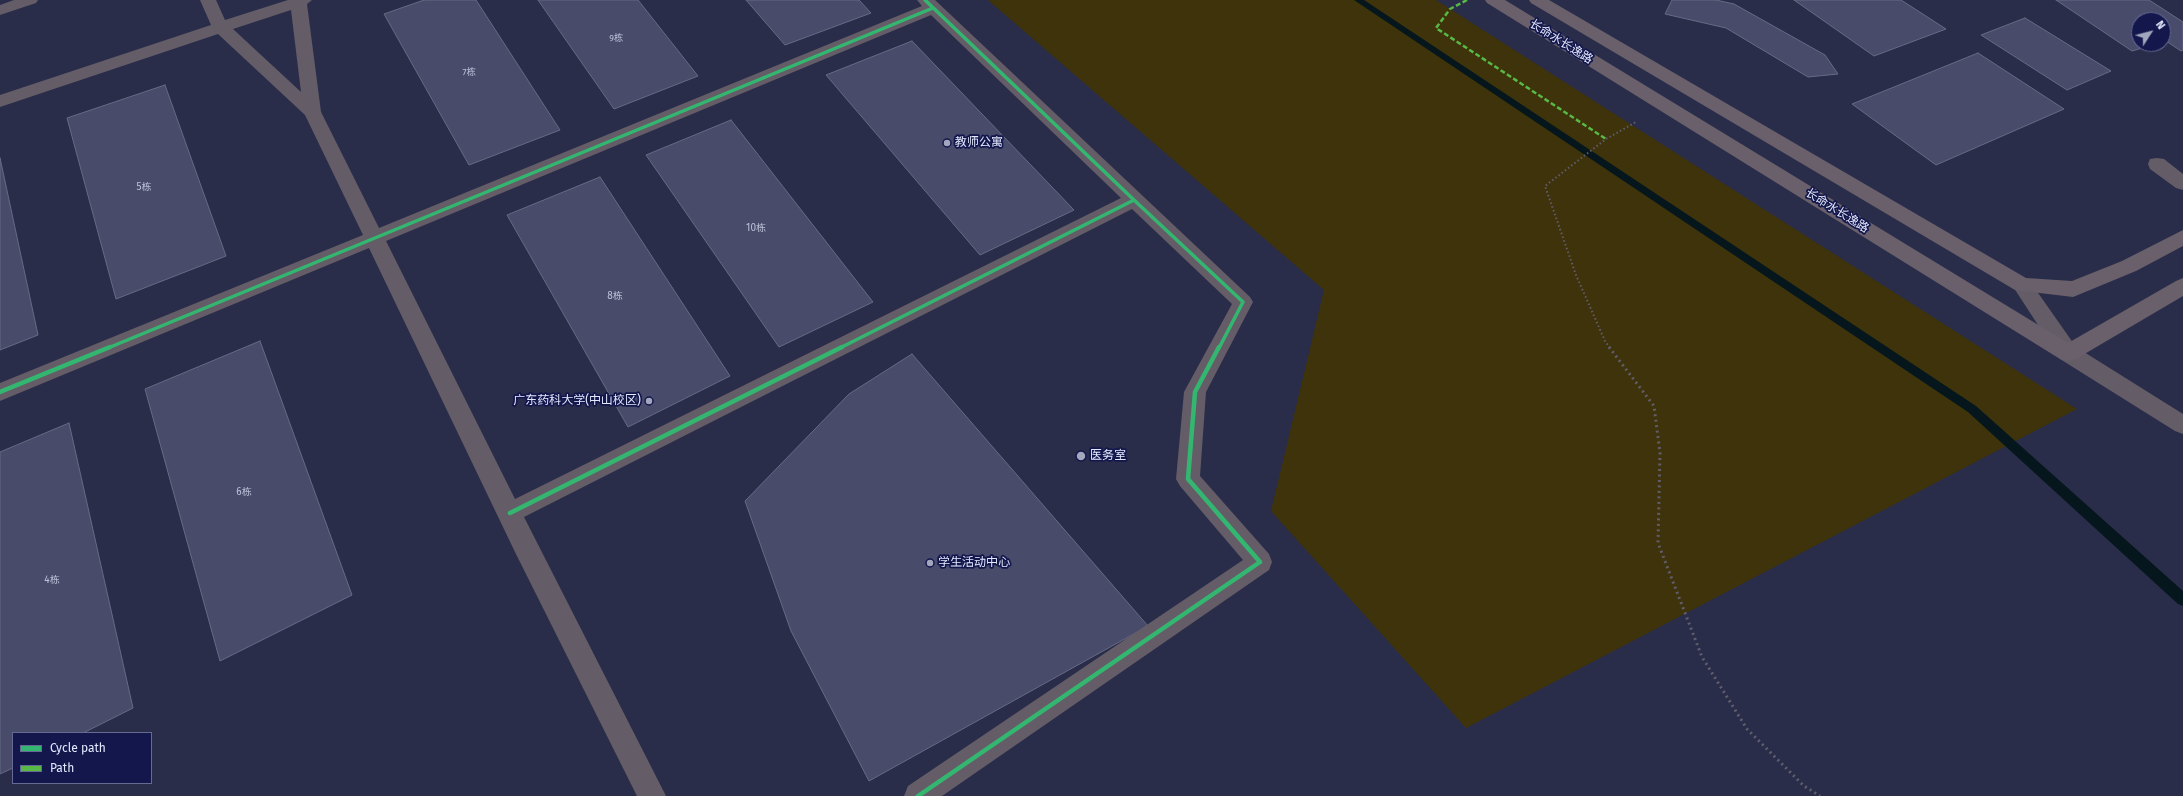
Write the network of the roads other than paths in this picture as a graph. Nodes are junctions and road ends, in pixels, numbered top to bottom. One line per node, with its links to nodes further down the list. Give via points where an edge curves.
1 (30, 0): 7 (street)
2 (208, 0): 8 (street)
3 (1493, 0): 18 (street, 长命水长逸路)
4 (1537, 0): 16 (street, 长命水长逸路)
5 (300, 1): 8 (street); 10 (street)
6 (929, 4): 13 (street); 15 (street)
7 (0, 10)
8 (220, 27): 9 (street); 10 (street)
9 (0, 101)
10 (312, 112): 15 (street)
11 (2157, 164): 12 (street)
12 (2183, 183)
13 (1134, 200): 21 (street); 23 (street, via 1243,302 1195,392 1188,479 1260,562)
14 (2183, 237): 16 (street, 长命水长逸路, via 2129,266 2073,289)
15 (375, 238): 19 (street); 21 (street)
16 (2022, 285): 18 (street)
17 (2183, 286): 18 (street)
18 (2068, 353): 20 (street)
19 (0, 392)
20 (2183, 425)
21 (510, 513): 22 (street)
22 (652, 796)
23 (918, 796)

